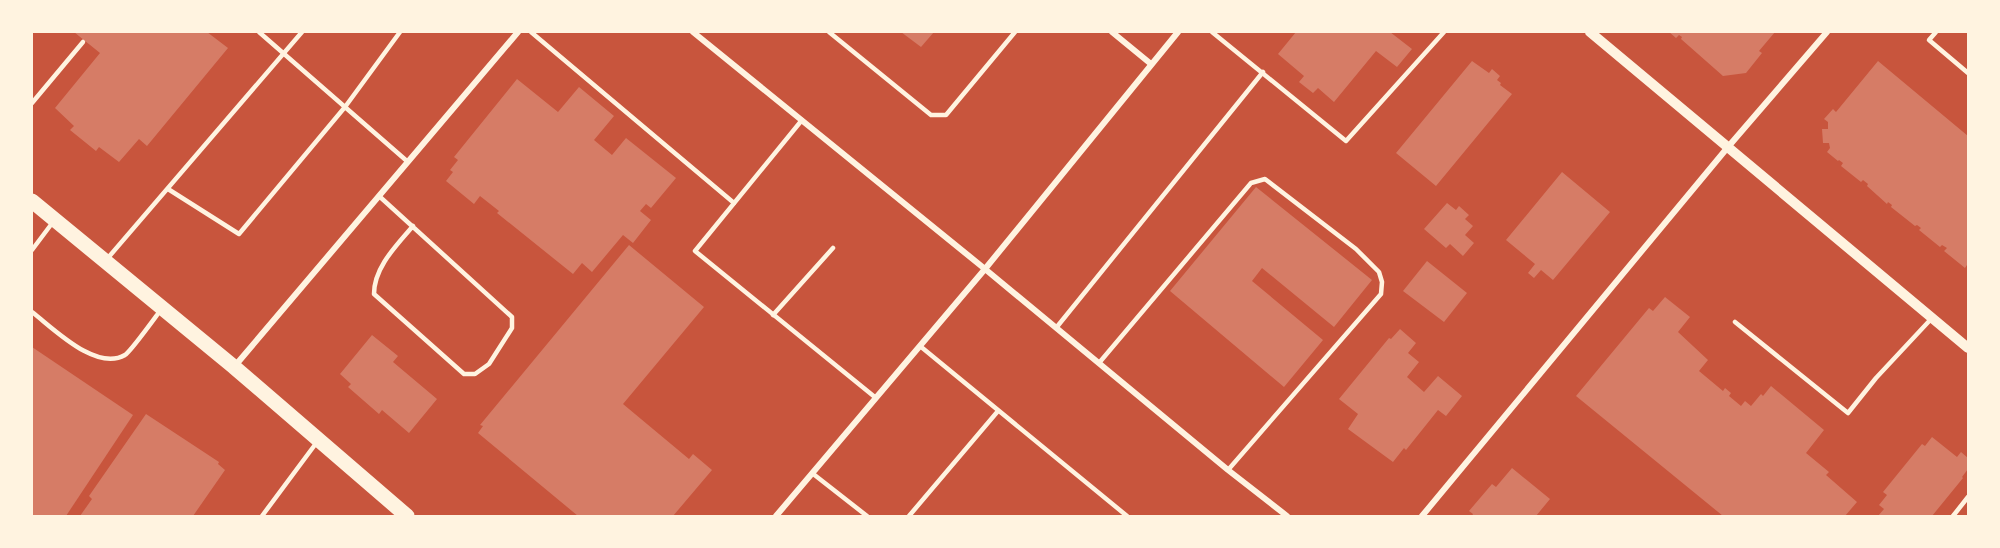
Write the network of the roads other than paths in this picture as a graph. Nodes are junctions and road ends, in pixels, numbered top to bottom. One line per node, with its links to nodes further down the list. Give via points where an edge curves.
1 (259, 32): 17 (lane)
2 (302, 32): 17 (lane)
3 (400, 32): 22 (lane)
4 (518, 32): 25 (street)
5 (531, 32): 29 (lane)
6 (693, 32): 23 (street)
7 (829, 32): 8 (lane, via 931,115 946,115)
8 (1016, 32)
9 (1112, 32): 18 (street)
10 (1178, 32): 18 (street)
11 (1212, 32): 19 (lane)
12 (1444, 32): 19 (lane, via 1346,141)
13 (1590, 32): 24 (street)
14 (1827, 32): 24 (street)
15 (1936, 32): 20 (lane, via 1929,40)
16 (83, 42): 21 (lane)
17 (284, 53): 22 (lane); 26 (lane)
18 (1151, 64): 35 (street)
19 (1263, 72): 41 (lane)
20 (1968, 73)
21 (32, 103)
22 (345, 107): 25 (lane); 26 (lane, via 239,234)
23 (802, 120): 29 (lane); 35 (street)
24 (1728, 147): 39 (street); 59 (street)
25 (408, 162): 27 (street)
26 (168, 189): 34 (lane)
27 (379, 196): 31 (lane); 45 (street)
28 (32, 201): 30 (main road)
29 (734, 203): 38 (lane, via 694,251)
30 (55, 220): 33 (lane); 34 (main road)
31 (413, 226): 31 (lane, via 512,316 512,328 496,354 475,374 464,374 374,294 381,266)
32 (833, 248): 38 (lane)
33 (32, 249)
34 (105, 261): 36 (main road)
35 (985, 269): 41 (street); 42 (street)
36 (163, 308): 37 (lane, via 125,355 109,359 91,356); 45 (main road)
37 (32, 312)
38 (773, 315): 46 (lane)
39 (1932, 318): 40 (lane, via 1848,413); 43 (street)
40 (1735, 321)
41 (1056, 328): 44 (street)
42 (920, 346): 46 (street); 47 (lane)
43 (1968, 348)
44 (1099, 363): 49 (street); 49 (lane, via 1251,183 1264,179 1356,249 1379,272 1381,294)
45 (234, 367): 48 (main road)
46 (876, 398): 50 (street)
47 (998, 411): 56 (lane); 57 (lane)
48 (318, 440): 52 (main road); 53 (lane)
49 (1228, 470): 58 (street)
50 (812, 473): 54 (street); 55 (lane)
51 (1968, 497): 60 (lane)
52 (403, 515)
53 (262, 516)
54 (776, 516)
55 (867, 516)
56 (909, 516)
57 (1127, 516)
58 (1287, 516)
59 (1422, 516)
60 (1953, 516)

